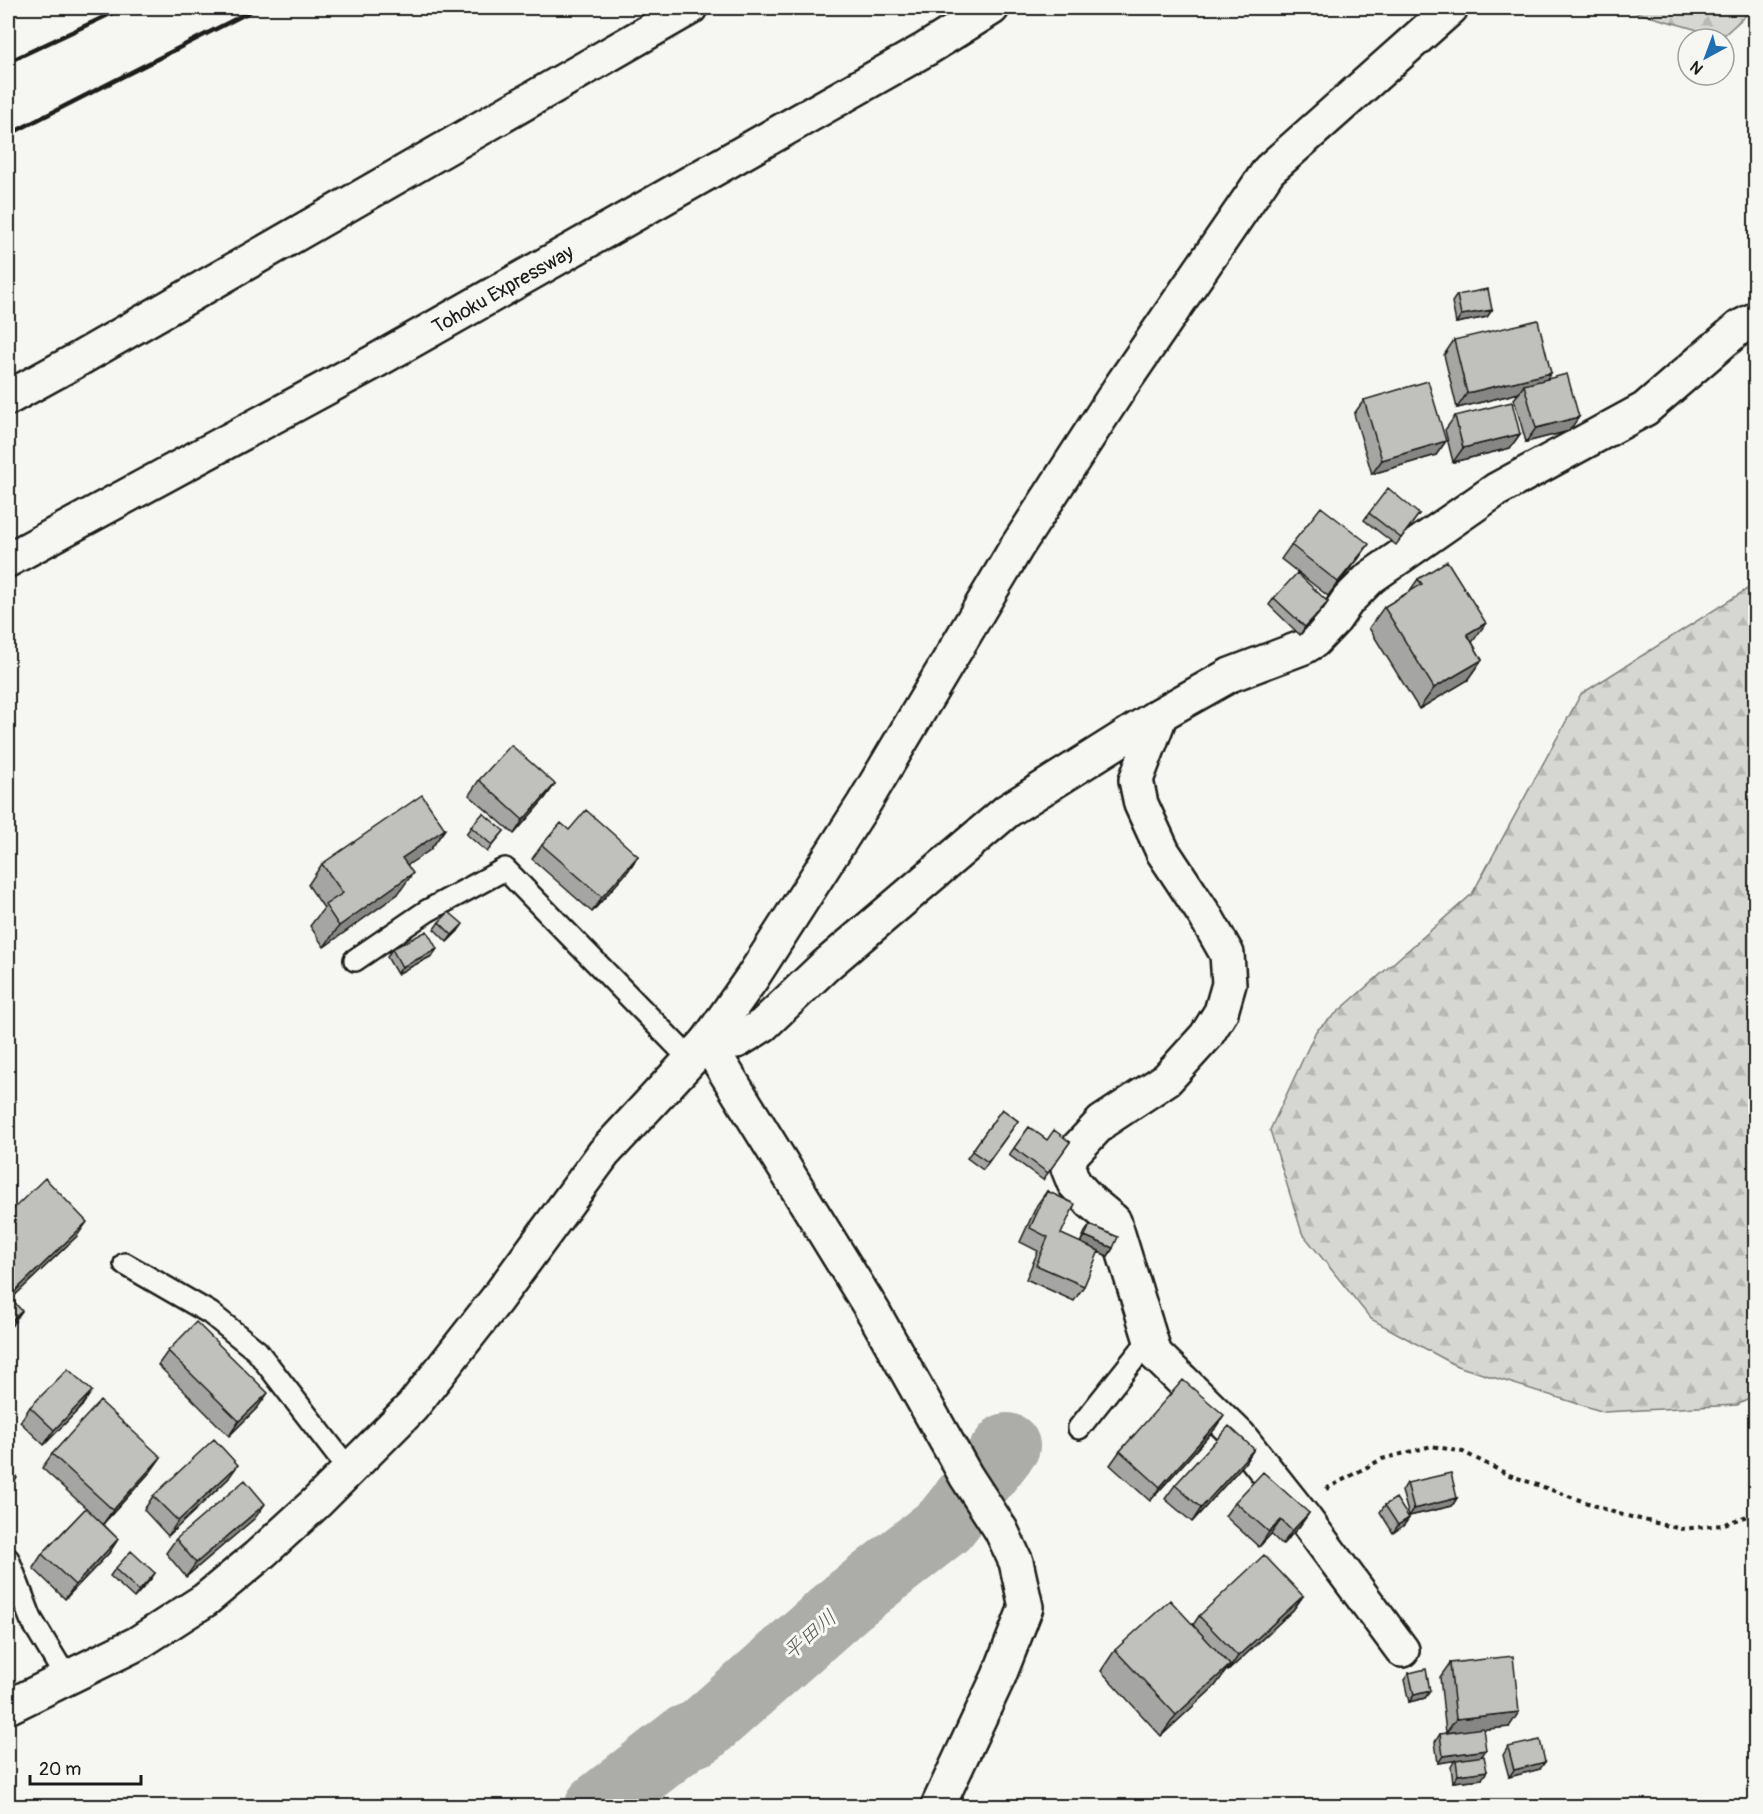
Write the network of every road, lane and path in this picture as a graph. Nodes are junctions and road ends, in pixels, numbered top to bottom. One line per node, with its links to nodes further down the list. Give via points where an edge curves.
1 (690, 8): 5 (main road)
2 (992, 8): 6 (main road, Tohoku Expressway, via 385,356)
3 (1451, 8): 9 (main road, via 1269,170 1022,539 863,806 752,978)
4 (1755, 319): 7 (main road, via 1740,327 1645,408 1496,490 1371,577 1314,641 1230,675)
5 (8, 398)
6 (8, 560)
7 (1161, 714): 9 (main road, via 1006,811 825,966 763,1025 737,1041); 11 (main road, via 1136,780 1141,804 1163,852 1227,954 1229,984 1221,1012 1206,1036 1167,1079 1102,1122 1072,1154 1068,1168 1074,1183 1114,1221)
8 (355, 960): 9 (lane, via 427,911 505,869)
9 (699, 1051): 13 (main road, via 604,1153 412,1407); 20 (main road, via 874,1313 1016,1562 1026,1607 999,1676)
10 (125, 1264): 13 (lane, via 210,1313 257,1351)
11 (1150, 1339): 12 (lane); 14 (main road, via 1155,1354 1239,1436)
12 (1079, 1428)
13 (349, 1470): 18 (main road, via 205,1600 138,1643)
14 (1294, 1506): 15 (path, via 1382,1459 1432,1446 1462,1452 1509,1475 1619,1514 1681,1529 1722,1525); 17 (main road)
15 (1755, 1513)
16 (8, 1559): 18 (lane, via 31,1619)
17 (1402, 1650)
18 (67, 1679): 19 (main road)
19 (8, 1707)
20 (938, 1806)

